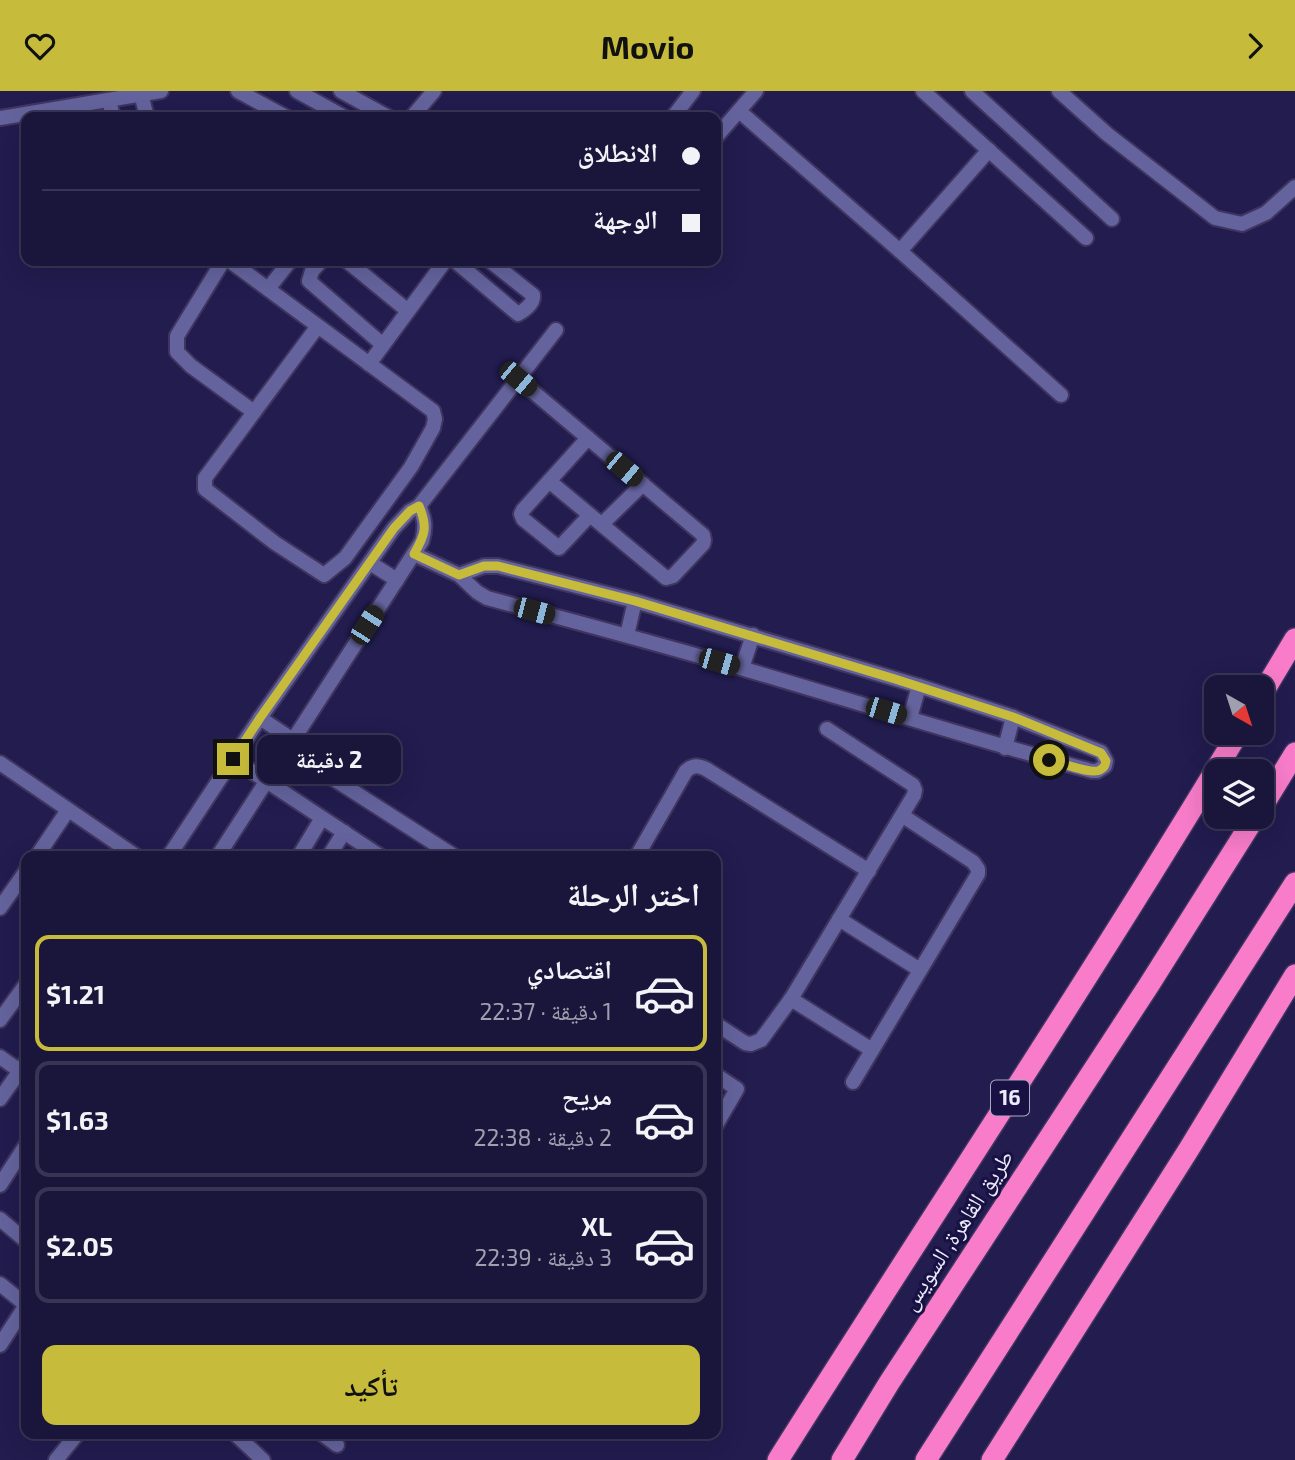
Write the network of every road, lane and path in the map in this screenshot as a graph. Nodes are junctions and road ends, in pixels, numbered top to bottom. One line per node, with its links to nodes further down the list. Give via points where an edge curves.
1 (161, 91): 11 (lane)
2 (238, 91): 17 (lane)
3 (297, 91): 18 (lane)
4 (341, 91): 19 (lane)
5 (434, 91): 20 (lane)
6 (693, 91): 21 (lane)
7 (756, 91): 13 (lane)
8 (923, 91): 25 (lane)
9 (972, 91): 27 (lane)
10 (1059, 91): 26 (lane, via 1215,218 1242,223 1266,213)
11 (141, 94): 12 (lane); 16 (lane)
12 (109, 100): 14 (lane); 15 (lane)
13 (739, 111): 24 (lane); 29 (lane)
14 (36, 112)
15 (112, 112)
16 (146, 112)
17 (277, 112)
18 (335, 112)
19 (379, 112)
20 (416, 112)
21 (677, 112)
22 (21, 115): 23 (lane)
23 (0, 118)
24 (721, 131)
25 (989, 150): 28 (lane); 29 (lane)
26 (1295, 187)
27 (1112, 219)
28 (1086, 238)
29 (900, 251): 45 (lane)
30 (220, 266): 46 (lane, via 177,336 177,352)
31 (237, 266): 38 (lane)
32 (286, 266): 38 (lane)
33 (316, 266): 42 (lane, via 309,281)
34 (354, 266): 39 (lane)
35 (441, 266): 39 (lane)
36 (461, 266): 37 (lane, via 518,314 532,304 533,295)
37 (496, 266)
38 (268, 289): 40 (lane)
39 (408, 311): 42 (lane)
40 (318, 326): 43 (lane); 46 (lane)
41 (556, 330): 44 (lane)
42 (383, 345): 43 (lane)
43 (369, 364): 46 (lane, via 433,411 435,419 404,477 345,558 324,575 205,489 205,478)
44 (518, 379): 47 (lane); 50 (lane)
45 (1061, 395)
46 (254, 412)
47 (588, 438): 48 (lane); 49 (lane)
48 (549, 481): 51 (lane); 51 (lane, via 523,510 523,519 561,548)
49 (643, 484): 52 (lane); 52 (lane, via 704,537 703,544 673,576 664,577)
50 (419, 506): 53 (lane, via 425,530); 54 (lane, via 402,519)
51 (590, 515): 52 (lane)
52 (602, 524)
53 (414, 554): 55 (lane); 56 (lane)
54 (370, 563): 56 (lane); 65 (lane)
55 (459, 575): 57 (lane, via 498,566); 58 (lane, via 487,598)
56 (397, 580): 68 (lane)
57 (635, 601): 58 (lane); 59 (lane)
58 (627, 635): 61 (lane)
59 (753, 635): 61 (lane); 63 (lane)
60 (1295, 639): 62 (highway)
61 (742, 669): 66 (lane)
62 (1273, 675)
63 (919, 686): 64 (lane); 66 (lane)
64 (1013, 717): 70 (lane); 70 (lane, via 1101,753 1105,765 1093,771)
65 (260, 718): 68 (lane); 72 (lane)
66 (910, 718): 70 (lane)
67 (827, 729): 77 (lane, via 913,785 914,795)
68 (290, 744): 74 (lane); 88 (lane)
69 (1231, 745): 123 (highway, 16)
70 (1005, 748)
71 (1295, 753): 75 (highway)
72 (233, 759): 74 (lane); 83 (lane)
73 (0, 763): 76 (lane)
74 (266, 781): 78 (lane); 84 (lane)
75 (1274, 787)
76 (68, 810): 81 (lane); 82 (lane)
77 (903, 816): 90 (lane); 95 (lane, via 978,869)
78 (322, 818): 80 (lane); 85 (lane)
79 (1247, 829): 124 (highway, طريق القاهرة, السويس / 16)
80 (344, 832): 86 (lane); 87 (lane)
81 (40, 851)
82 (129, 851)
83 (172, 851)
84 (221, 851)
85 (302, 851)
86 (331, 851)
87 (372, 851)
88 (447, 851)
89 (639, 851): 90 (lane, via 686,771 699,766)
90 (869, 871): 94 (lane)
91 (1295, 883): 125 (highway)
92 (21, 890): 93 (lane)
93 (0, 908)
94 (839, 919): 95 (lane); 98 (lane)
95 (920, 970): 101 (lane)
96 (1295, 975): 126 (highway)
97 (21, 991): 99 (lane)
98 (791, 999): 100 (lane, via 756,1043 745,1042); 101 (lane)
99 (0, 1020)
100 (721, 1027)
101 (872, 1050): 106 (lane)
102 (0, 1057): 103 (lane)
103 (21, 1066)
104 (21, 1070): 107 (lane)
105 (721, 1078): 108 (lane, via 737,1089)
106 (853, 1082)
107 (0, 1099)
108 (721, 1116)
109 (21, 1153): 110 (lane)
110 (0, 1185)
111 (0, 1219): 112 (lane)
112 (21, 1237)
113 (0, 1284): 114 (lane)
114 (21, 1301)
115 (21, 1312): 116 (lane)
116 (0, 1344)
117 (73, 1439): 121 (lane)
118 (240, 1439): 122 (lane)
119 (329, 1439): 120 (lane)
120 (337, 1445)
121 (56, 1460)
122 (263, 1460)
123 (778, 1460)
124 (842, 1460)
125 (926, 1460)
126 (992, 1460)

